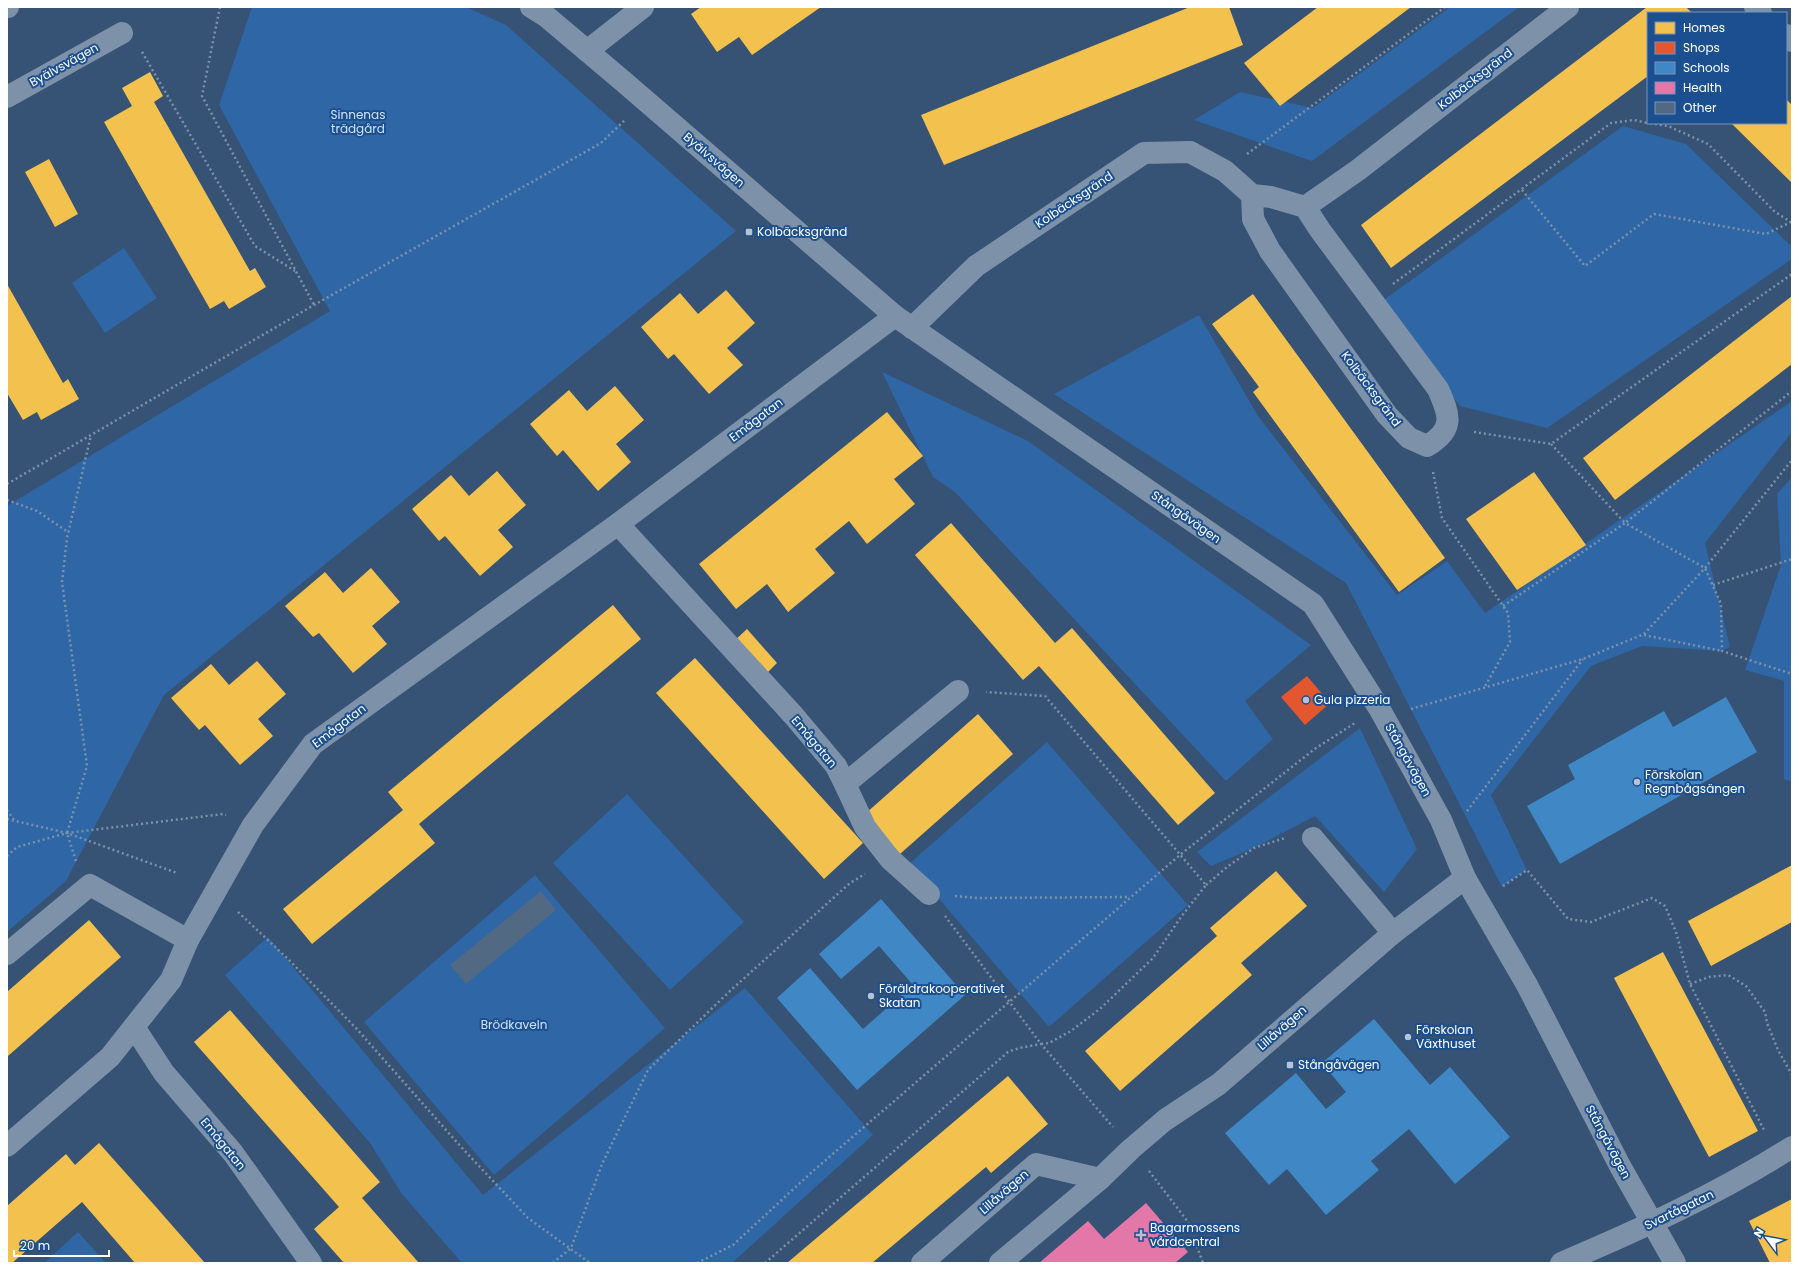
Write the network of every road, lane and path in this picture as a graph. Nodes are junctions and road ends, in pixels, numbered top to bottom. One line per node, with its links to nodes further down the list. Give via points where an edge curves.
1 (220, 7): 18 (path, via 202,96)
2 (531, 7): 8 (street, Byälvsvägen, via 547,17)
3 (643, 7): 8 (street)
4 (1445, 7): 13 (path)
5 (1568, 7): 16 (street, Kolbäcksgränd, via 1358,170)
6 (122, 33): 9 (street, Byälvsvägen)
7 (140, 48): 18 (path, via 256,246)
8 (587, 51): 10 (street, Byälvsvägen)
9 (7, 98)
10 (646, 101): 21 (path, via 601,143); 22 (street, Byälvsvägen)
11 (1647, 123): 14 (path, via 1634,120 1611,123)
12 (1655, 124): 17 (path, via 1668,126 1708,144 1774,210)
13 (1224, 172): 15 (street, Kolbäcksgränd); 22 (street, Kolbäcksgränd, via 1190,152 1144,153 976,266)
14 (1522, 190): 17 (path, via 1585,266 1654,214 1766,234); 20 (path)
15 (1252, 195): 16 (street, via 1271,197); 27 (street, Kolbäcksgränd, via 1253,219 1270,251 1388,415 1409,438)
16 (1305, 207): 20 (street)
17 (1792, 223)
18 (295, 271): 21 (path)
19 (1792, 274): 26 (path)
20 (1372, 300): 24 (street, via 1438,389 1448,412)
21 (314, 305): 25 (path)
22 (903, 322): 32 (street, Emågatan); 44 (street, Stångåvägen, via 1313,604)
23 (1792, 391): 31 (path)
24 (1446, 428): 26 (path); 27 (street, via 1438,440)
25 (91, 434): 29 (path); 33 (path)
26 (1551, 444): 31 (path)
27 (1427, 446): 37 (path, via 1442,518)
28 (1792, 460): 35 (path)
29 (7, 484)
30 (7, 500): 33 (path, via 37,511)
31 (1625, 523): 35 (path); 37 (path)
32 (618, 524): 45 (street, Emågatan, via 794,716 836,766); 50 (street, Emågatan, via 313,744)
33 (68, 532): 51 (path, via 62,582 87,766)
34 (1792, 559): 36 (path)
35 (1705, 568): 36 (path); 38 (path)
36 (1712, 585): 39 (path, via 1721,604)
37 (1503, 606): 42 (path, via 1508,613 1510,642)
38 (1644, 634): 39 (path); 40 (path)
39 (1722, 651): 41 (path)
40 (1583, 659): 42 (path); 47 (path)
41 (1792, 674)
42 (1484, 688): 44 (path, via 1411,709 1403,694)
43 (958, 691): 45 (street); 53 (path, via 1045,696)
44 (1379, 708): 53 (path, via 1316,748); 58 (street, Stångåvägen, via 1441,820)
45 (845, 784): 55 (street, Emågatan, via 865,827)
46 (7, 810): 49 (path)
47 (1465, 814)
48 (7, 819): 49 (path)
49 (14, 820): 51 (path)
50 (253, 825): 51 (path, via 223,814); 65 (street, Emågatan)
51 (67, 833): 54 (path, via 17,847); 57 (path); 59 (path, via 73,856)
52 (1313, 838): 60 (path, via 1305,834 1254,848); 64 (street)
53 (1180, 854): 60 (path); 62 (path)
54 (7, 856)
55 (890, 858): 61 (street, Emågatan); 78 (path, via 850,883 731,990 648,1070 602,1164)
56 (1527, 870): 67 (path, via 1568,919 1591,922 1652,898 1665,906 1676,932)
57 (177, 874)
58 (1465, 878): 64 (street, Lillåvägen); 77 (street, Stångåvägen, via 1527,985 1620,1166)
59 (90, 885): 65 (street); 66 (street)
60 (1206, 885): 70 (path, via 1153,958 1101,1008 1071,1031 1049,1043)
61 (929, 894): 62 (path, via 977,898); 68 (path)
62 (1130, 896): 68 (path)
63 (238, 912): 78 (path, via 355,1027 528,1218)
64 (1393, 933): 75 (street, Lillåvägen, via 1219,1084 1165,1120)
65 (188, 940): 69 (street, Emågatan, via 171,980)
66 (7, 954)
67 (1690, 984): 71 (path, via 1708,977 1728,975 1746,986 1765,1012 1778,1050); 72 (path)
68 (1009, 1002): 70 (path); 82 (path, via 819,1166 732,1245)
69 (134, 1027): 73 (street, Emågatan, via 110,1057); 79 (street, Emågatan, via 164,1073 233,1153)
70 (1041, 1044): 75 (path); 83 (path, via 1008,1052)
71 (1792, 1075)
72 (1768, 1138)
73 (7, 1146)
74 (1792, 1147): 77 (street, Svartågatan, via 1752,1173)
75 (1131, 1149): 76 (street, Lillåvägen); 86 (path, via 1188,1222)
76 (1100, 1179): 84 (street, Lillåvägen, via 1036,1164); 85 (street, Lillåvägen)
77 (1654, 1223): 87 (street, Svartågatan); 88 (street, Stångåvägen)
78 (571, 1248): 80 (path); 81 (path)
79 (311, 1263)
80 (553, 1263)
81 (590, 1263)
82 (697, 1263)
83 (765, 1263)
84 (922, 1263)
85 (1000, 1263)
86 (1203, 1263)
87 (1561, 1263)
88 (1676, 1263)

